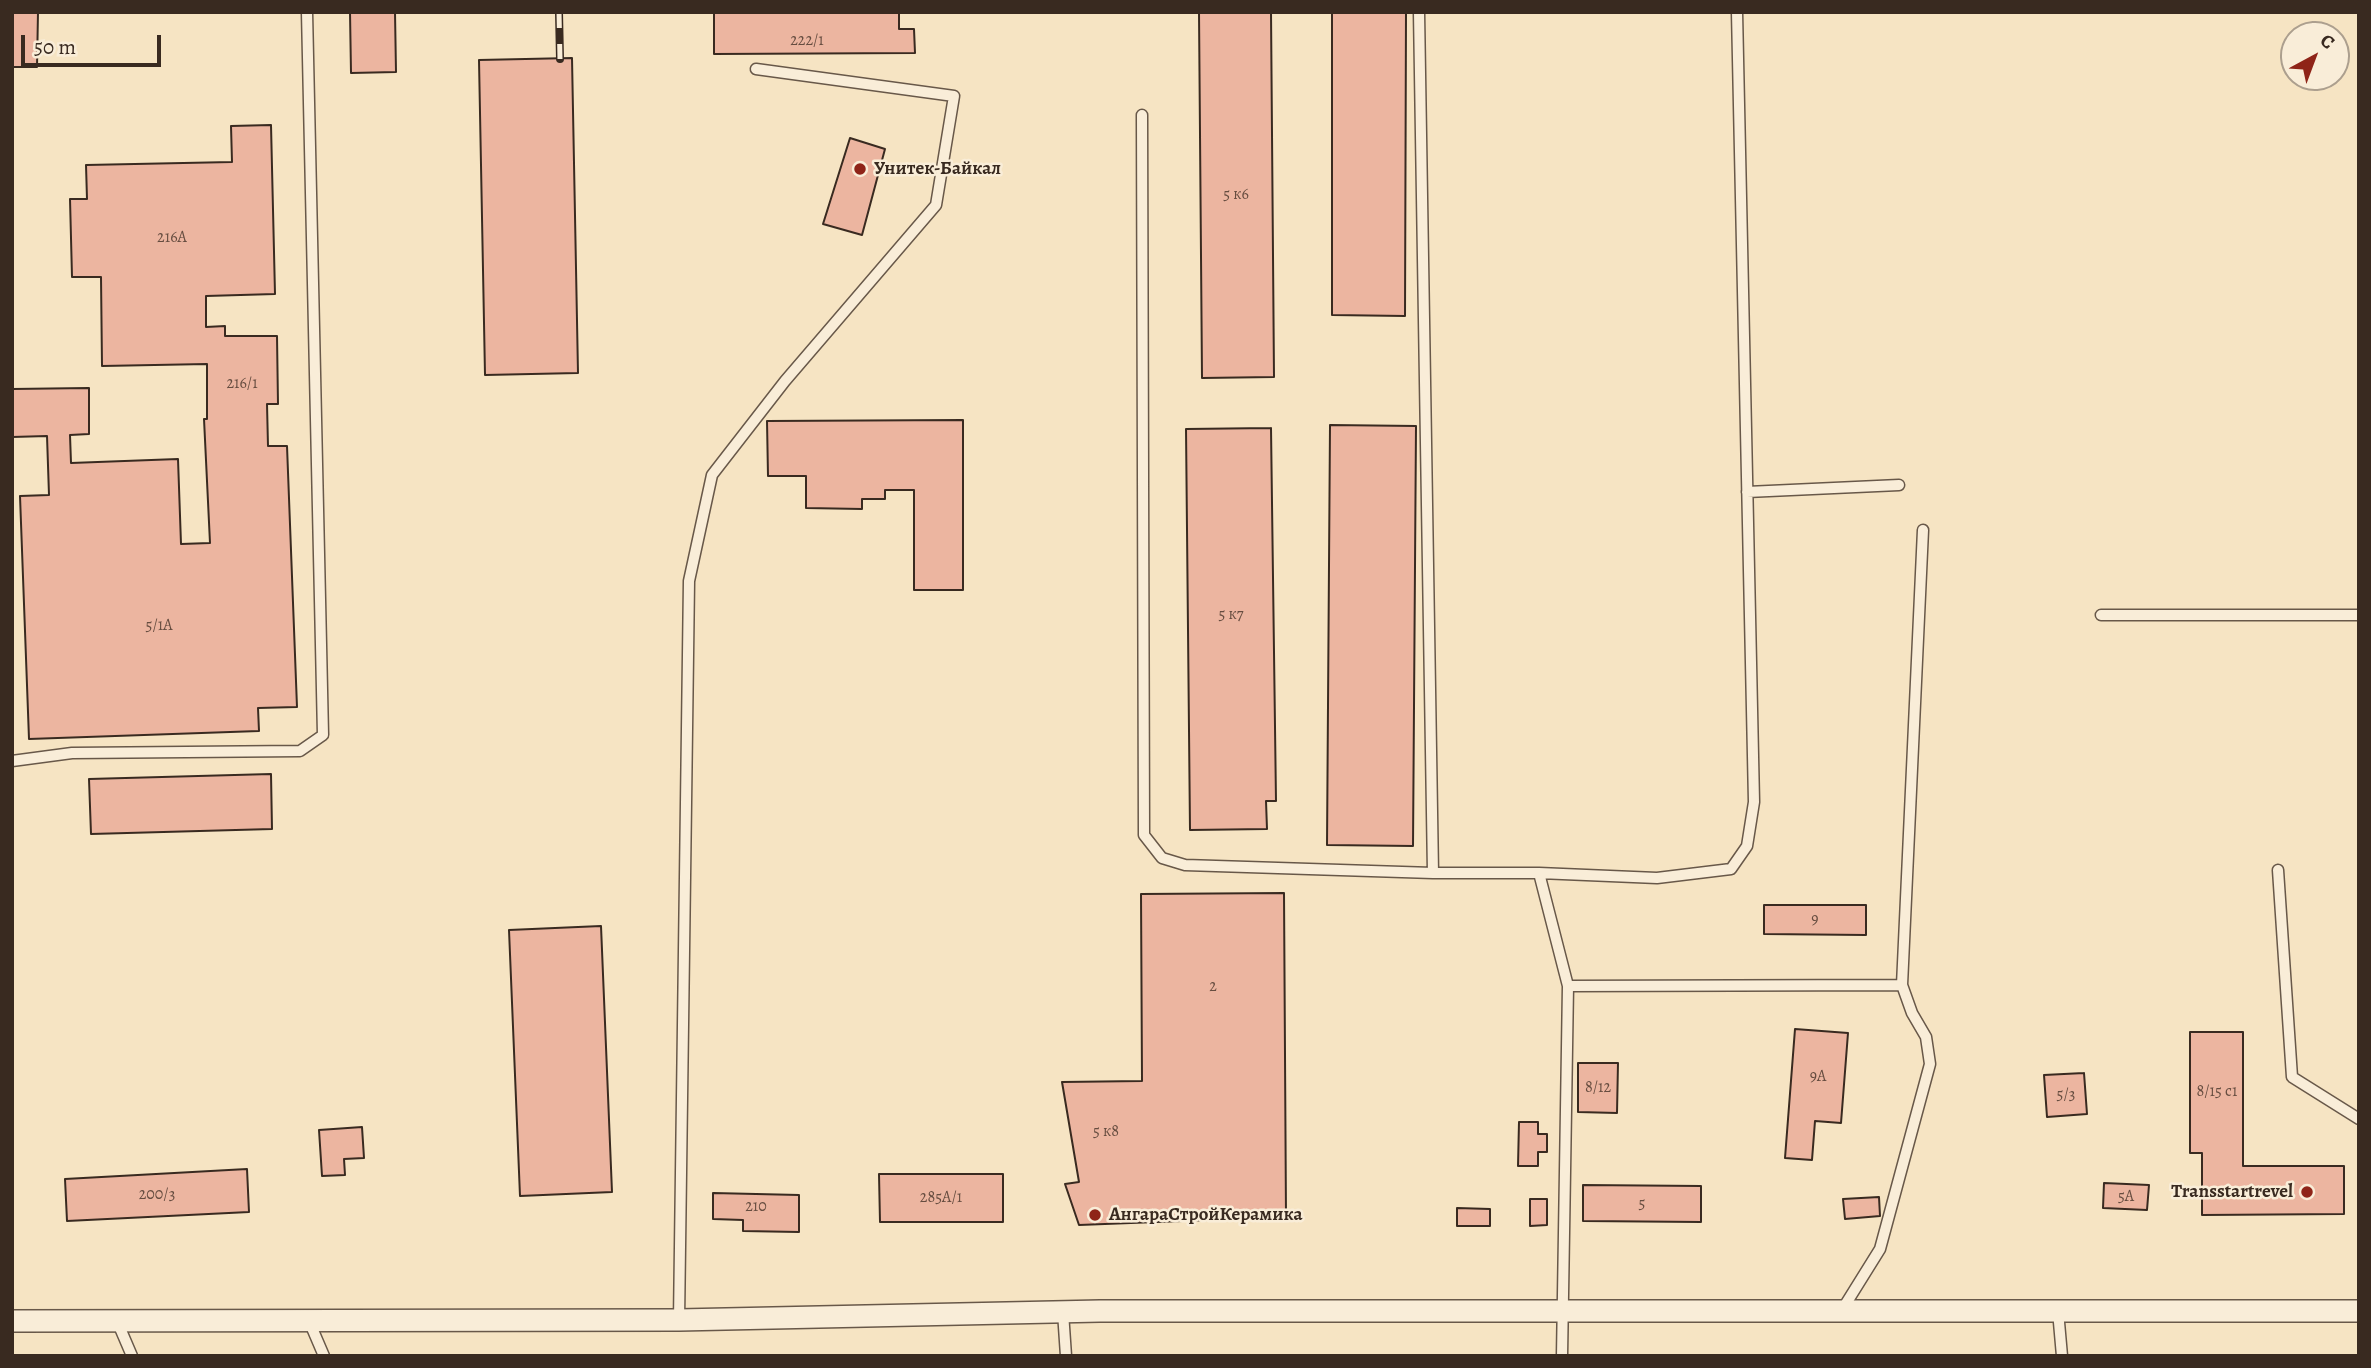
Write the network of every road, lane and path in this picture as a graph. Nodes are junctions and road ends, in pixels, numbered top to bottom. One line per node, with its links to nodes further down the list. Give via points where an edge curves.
1 (307, 12): 11 (lane, via 323,736 300,751 72,753)
2 (1419, 12): 13 (lane)
3 (1737, 12): 7 (lane)
4 (756, 69): 23 (lane, via 954,96 936,205 785,381 712,475 689,581)
5 (1142, 115): 13 (lane, via 1144,835 1162,858 1185,865)
6 (1899, 485): 7 (lane)
7 (1747, 492): 14 (lane, via 1754,802 1747,846 1731,869 1657,878)
8 (1923, 530): 15 (lane)
9 (2101, 615): 10 (lane)
10 (2359, 615)
11 (12, 761)
12 (2278, 870): 17 (lane, via 2292,1077)
13 (1433, 873): 14 (lane)
14 (1539, 873): 16 (lane)
15 (1902, 985): 16 (lane); 18 (lane, via 1926,1037 1930,1064 1880,1249)
16 (1568, 986): 20 (lane)
17 (2359, 1119)
18 (1842, 1310): 20 (street); 21 (street)
19 (1063, 1311): 20 (street); 23 (street); 29 (lane)
20 (1562, 1311): 30 (lane)
21 (2058, 1311): 22 (street); 31 (lane)
22 (2359, 1311)
23 (679, 1320): 26 (street)
24 (12, 1321): 25 (street)
25 (117, 1321): 26 (street); 27 (lane)
26 (309, 1321): 28 (lane)
27 (132, 1356)
28 (324, 1356)
29 (1066, 1356)
30 (1562, 1356)
31 (2062, 1356)

